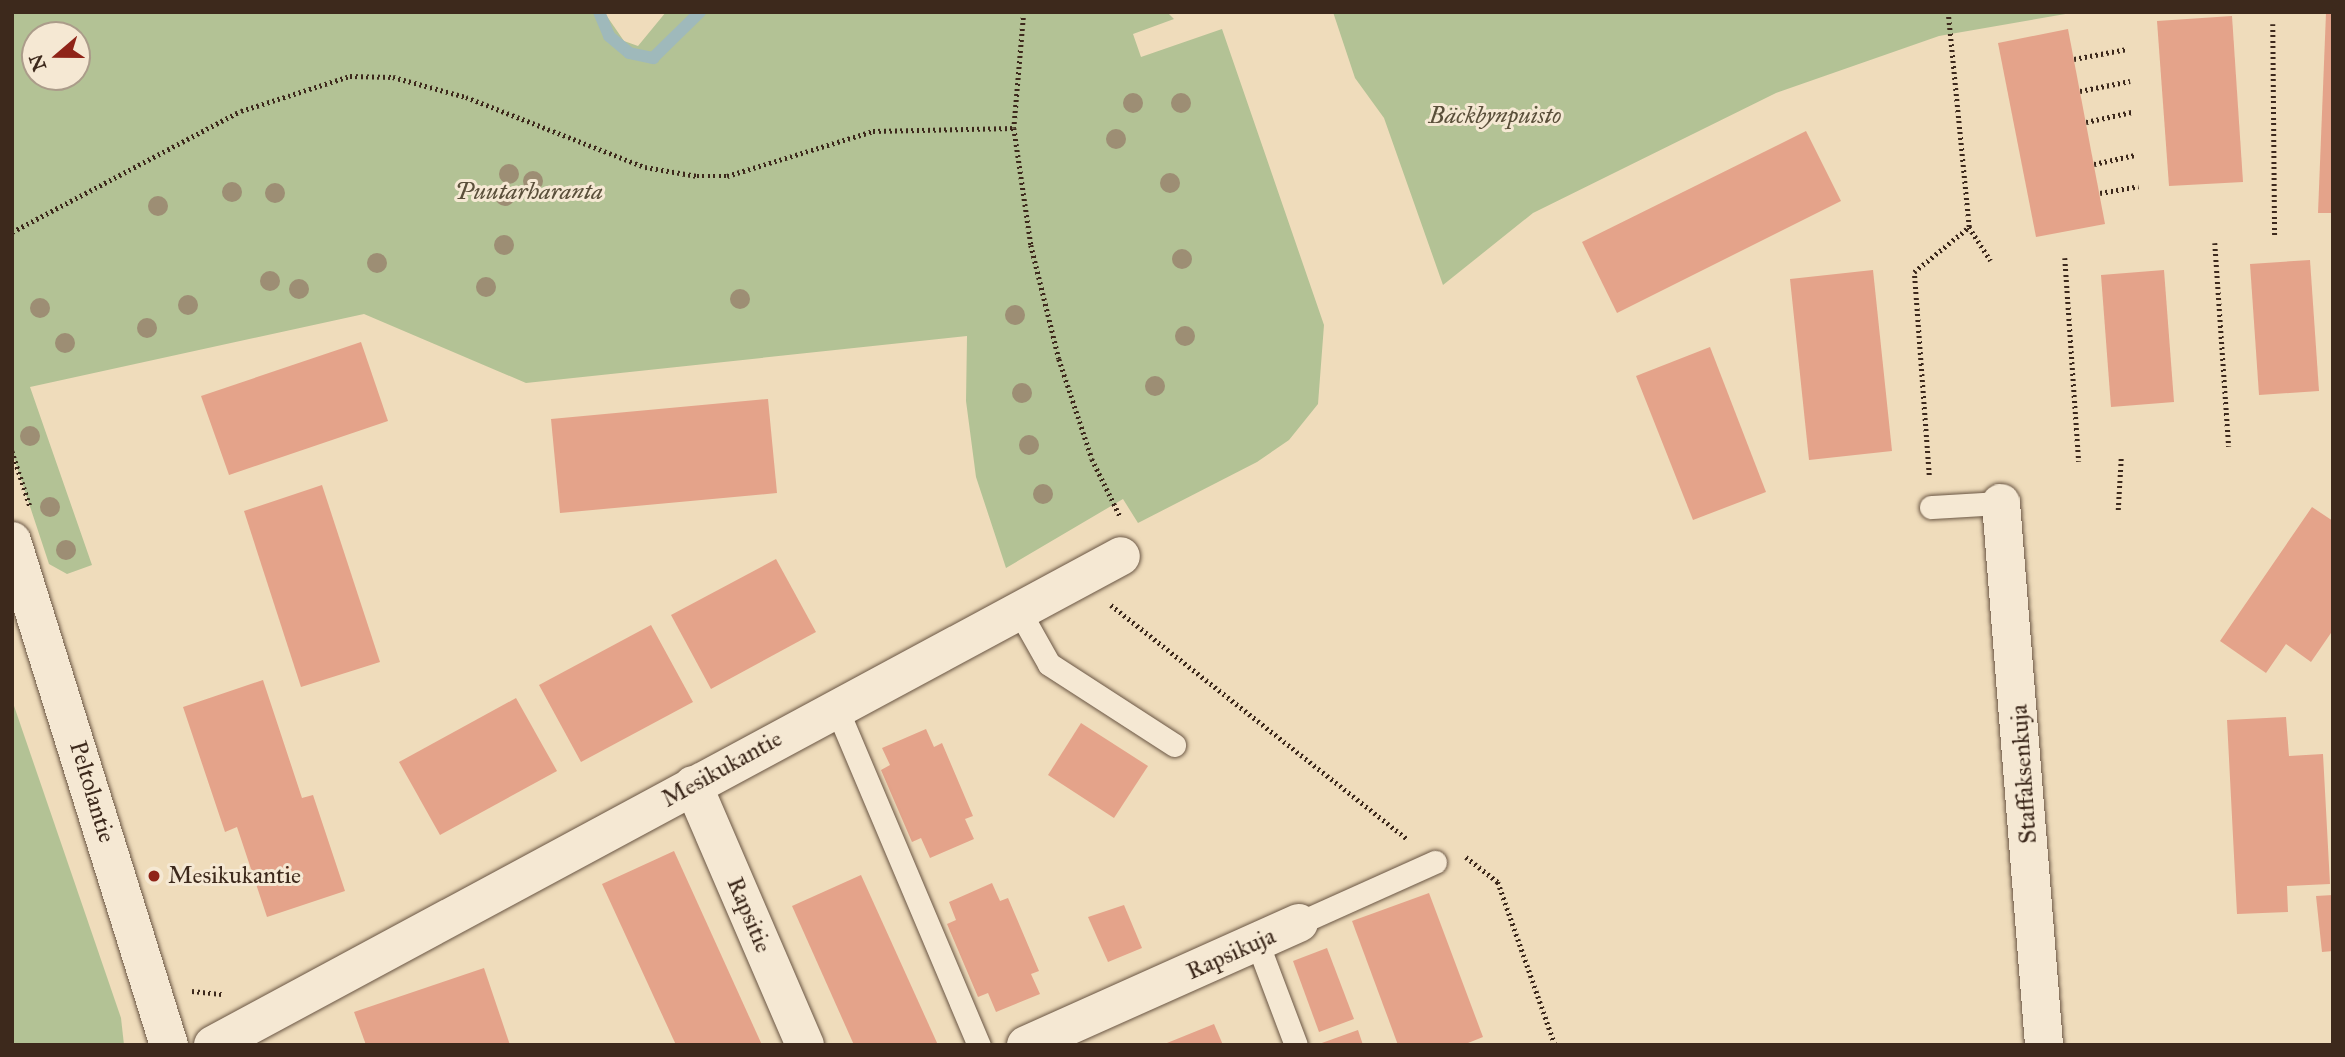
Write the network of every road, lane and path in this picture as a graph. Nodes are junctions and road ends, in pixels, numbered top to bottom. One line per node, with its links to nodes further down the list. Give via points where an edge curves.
1 (1024, 12): 10 (path)
2 (1948, 12): 15 (path)
3 (2273, 24): 17 (path)
4 (2127, 49): 5 (path)
5 (2074, 59)
6 (2130, 81): 7 (path)
7 (2080, 91)
8 (2132, 112): 9 (path)
9 (2086, 122)
10 (1014, 128): 16 (path, via 873,131 727,176 697,176 645,167 466,97 393,78 350,76 241,111); 27 (path, via 1031,246 1059,359 1092,459)
11 (2136, 155): 12 (path)
12 (2094, 164)
13 (2138, 186): 14 (path)
14 (2100, 193)
15 (1969, 227): 20 (path); 25 (path, via 1914,272)
16 (12, 232)
17 (2275, 237)
18 (2215, 243): 21 (path)
19 (2064, 258): 23 (path)
20 (1991, 261)
21 (2230, 447)
22 (2121, 458): 26 (path)
23 (2079, 462)
24 (2001, 503): 25 (lane); 47 (street, Staffaksenkuja)
25 (1931, 507)
26 (2118, 510)
27 (1121, 517)
28 (12, 541): 31 (street, Peltolantie)
29 (1121, 556): 30 (street, Mesikukantie)
30 (1083, 575): 32 (street, Mesikukantie); 37 (path, via 1104,600)
31 (22, 606): 40 (street, Peltolantie)
32 (1018, 609): 33 (street, Mesikukantie); 34 (lane, via 1049,664)
33 (836, 707): 35 (street, Mesikukantie); 43 (lane)
34 (1174, 745)
35 (693, 785): 41 (street, Mesikukantie); 42 (street, Rapsitie)
36 (1459, 852): 46 (path, via 1498,882)
37 (1435, 862): 38 (lane, Rapsikuja)
38 (1299, 923): 39 (street, Rapsikuja)
39 (1257, 942): 44 (street, Rapsikuja); 45 (lane)
40 (169, 1045)
41 (213, 1045)
42 (805, 1045)
43 (979, 1045)
44 (1026, 1045)
45 (1296, 1045)
46 (1555, 1045)
47 (2043, 1045)

